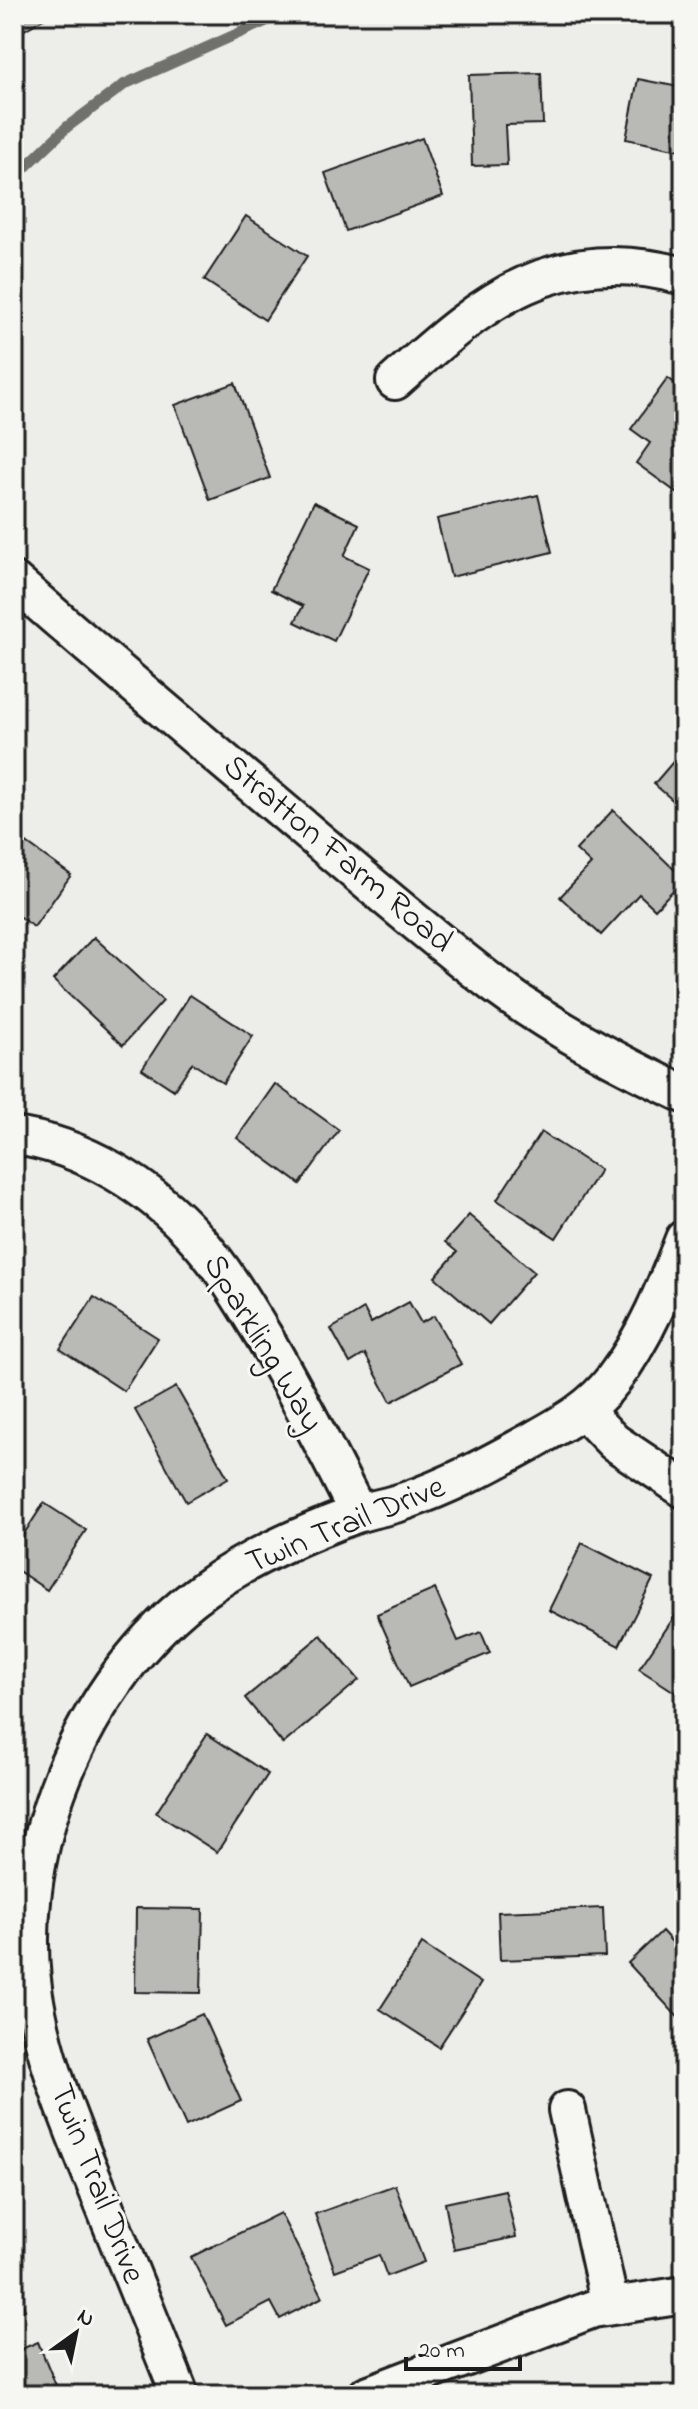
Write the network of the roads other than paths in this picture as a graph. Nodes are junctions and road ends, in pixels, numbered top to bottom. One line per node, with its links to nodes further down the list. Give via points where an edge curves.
1 (684, 276): 2 (street, via 619,264 545,276 509,290 444,336)
2 (395, 381)
3 (14, 581): 4 (street, Stratton Farm Road, via 498,987 574,1038)
4 (684, 1094)
5 (14, 1136): 9 (street, Sparkling Way, via 69,1149 107,1167 197,1238 271,1349)
6 (684, 1239): 7 (street, Twin Trail Drive, via 642,1333 613,1380)
7 (584, 1411): 8 (street, via 614,1442); 9 (street, Twin Trail Drive, via 469,1476)
8 (684, 1489)
9 (358, 1513): 13 (street, Twin Trail Drive, via 251,1561 171,1617 93,1715 64,1768 34,1877 34,1993 49,2060)
10 (567, 2110): 12 (street)
11 (684, 2295): 12 (street)
12 (610, 2305): 14 (street)
13 (180, 2395)
14 (367, 2395)

